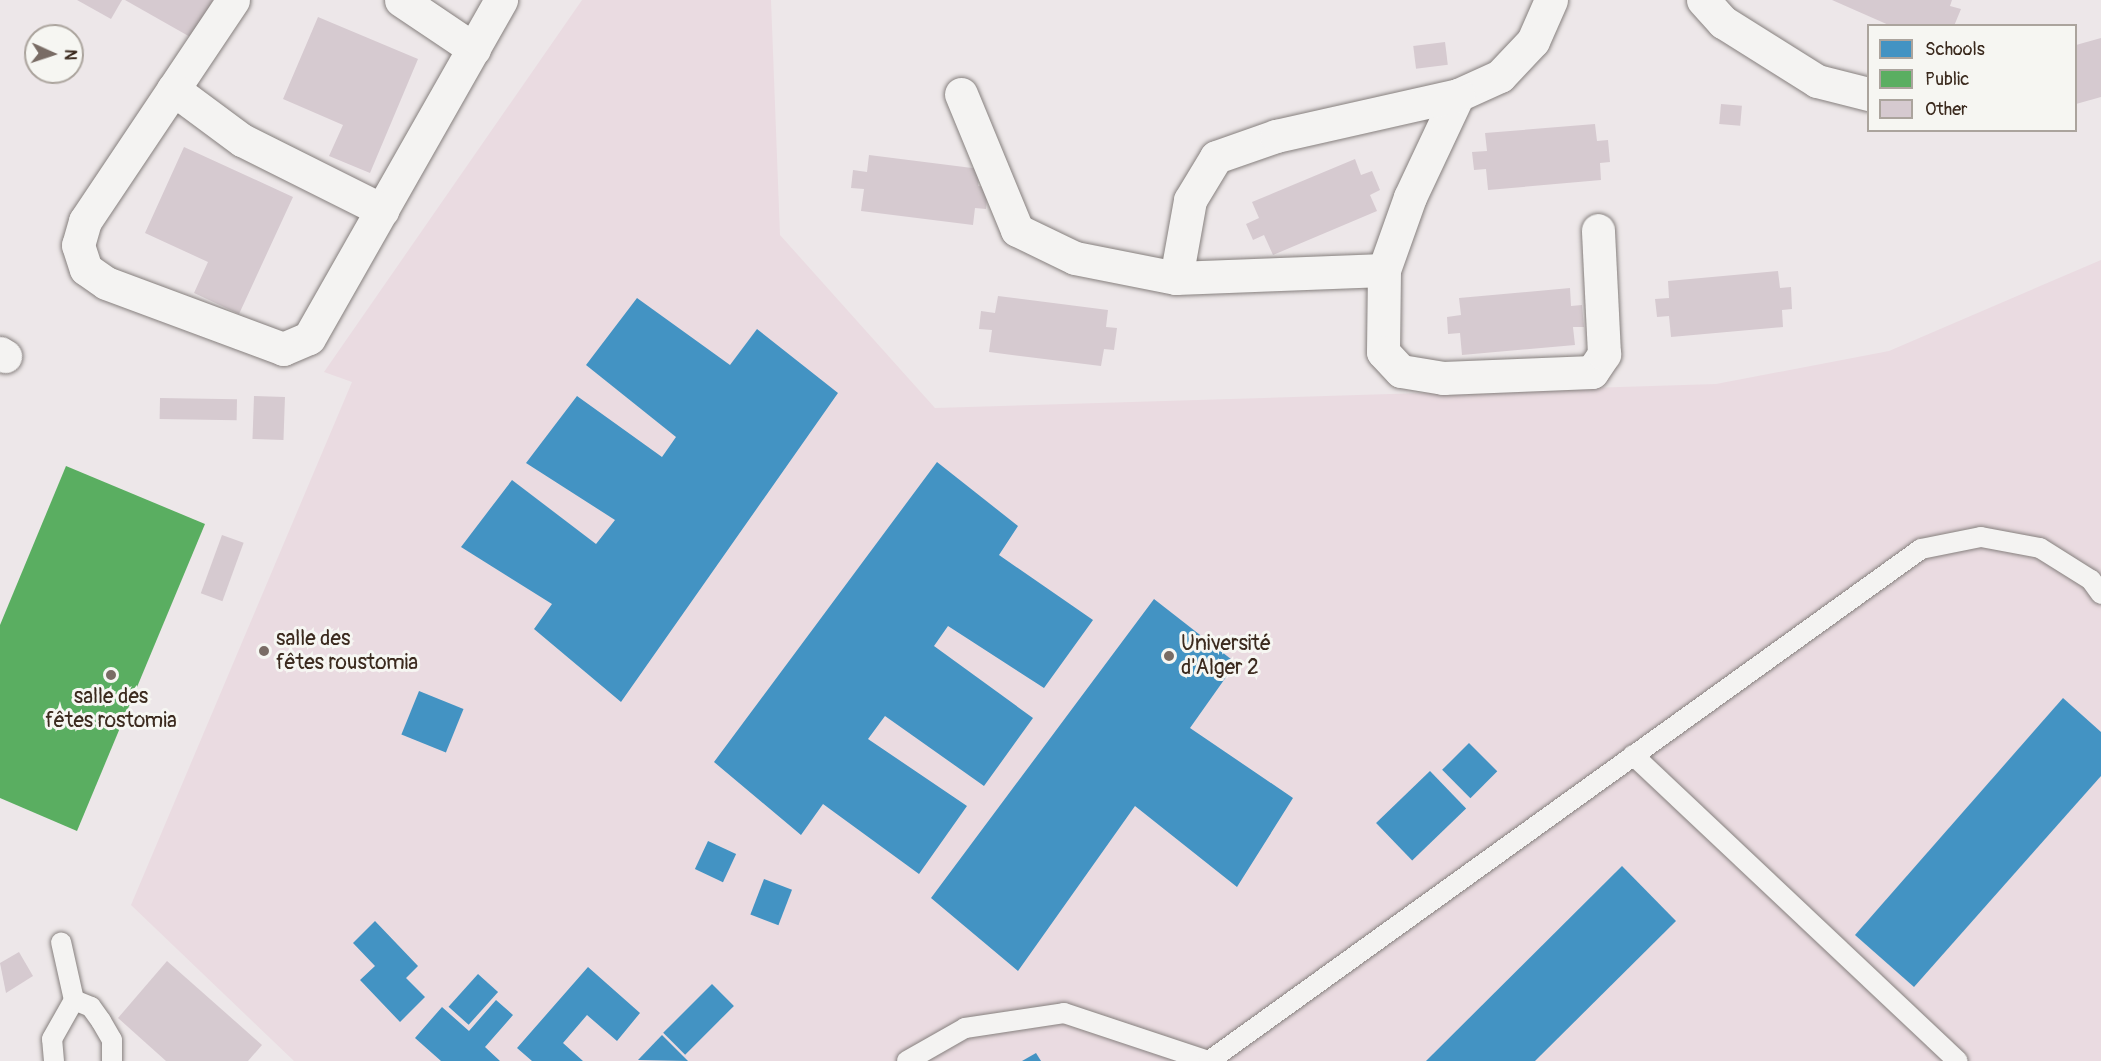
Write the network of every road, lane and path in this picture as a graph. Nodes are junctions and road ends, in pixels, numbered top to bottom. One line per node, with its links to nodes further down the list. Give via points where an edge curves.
1 (233, 0): 7 (street)
2 (401, 0): 6 (street)
3 (501, 0): 6 (street)
4 (1551, 0): 10 (street, via 1533,41 1500,76)
5 (1703, 0): 9 (street, via 1723,22 1817,81)
6 (474, 49): 11 (street)
7 (173, 89): 11 (street, via 242,140); 11 (street, via 80,233 80,257 95,278 270,346 297,346 316,326)
8 (961, 94): 14 (street, via 1017,230 1075,258)
9 (1867, 94)
10 (1458, 95): 13 (street, via 1410,197); 14 (street, via 1276,136 1216,157 1190,200)
11 (382, 210)
12 (1598, 230): 13 (street, via 1604,354 1592,372 1443,378 1401,371 1383,352)
13 (1384, 270): 14 (street)
14 (1176, 278)
15 (2101, 594): 16 (lane, via 2091,580 2040,548 1981,537 1921,549)
16 (1633, 755): 22 (lane); 23 (lane)
17 (61, 942): 18 (lane)
18 (74, 1000): 19 (lane, via 52,1039); 20 (lane, via 91,1007 101,1021 112,1040)
19 (54, 1061)
20 (112, 1061)
21 (907, 1061): 22 (lane, via 965,1028 1064,1013)
22 (1209, 1061)
23 (1958, 1061)

